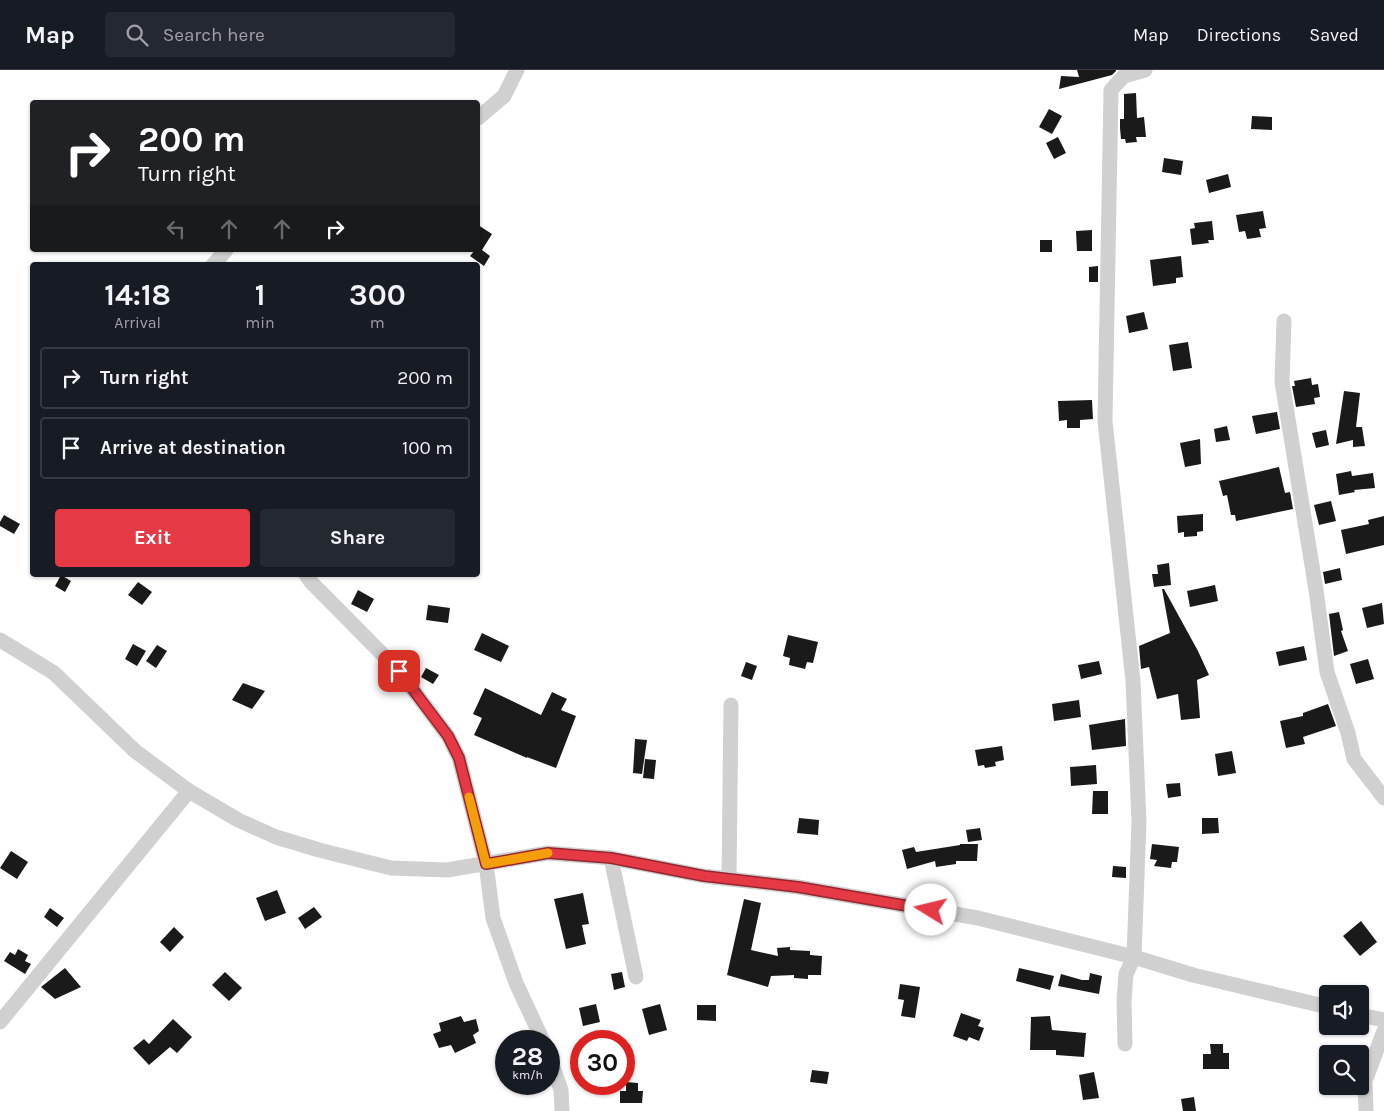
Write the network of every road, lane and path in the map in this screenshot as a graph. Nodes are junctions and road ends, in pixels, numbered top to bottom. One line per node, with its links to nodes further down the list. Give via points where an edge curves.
1 (517, 70): 3 (street, via 504,96)
2 (1145, 70): 15 (street, via 1124,76 1111,90 1105,421 1133,681 1138,821)
3 (480, 116)
4 (224, 252): 5 (street)
5 (216, 262)
6 (1284, 321): 11 (street, via 1282,382 1327,672 1354,759)
7 (308, 577): 13 (street, via 399,671 448,736 459,758)
8 (0, 640): 10 (street, via 54,673 135,751)
9 (730, 705): 14 (street)
10 (189, 791): 13 (street, via 245,824 337,855 391,868 447,870); 20 (street)
11 (1384, 798)
12 (611, 858): 13 (street, via 548,853); 14 (street); 16 (street)
13 (486, 864): 21 (street, via 493,918 516,983)
14 (729, 879): 15 (street, via 798,887 978,918)
15 (1134, 957): 17 (street, via 1193,975); 23 (street, via 1126,974)
16 (636, 978)
17 (1319, 1005)
18 (1369, 1017): 19 (street)
19 (1384, 1020)
20 (0, 1022)
21 (538, 1030)
22 (1384, 1031): 26 (street, via 1364,1082)
23 (1125, 1044)
24 (560, 1087): 25 (street)
25 (562, 1111)
26 (1366, 1111)

